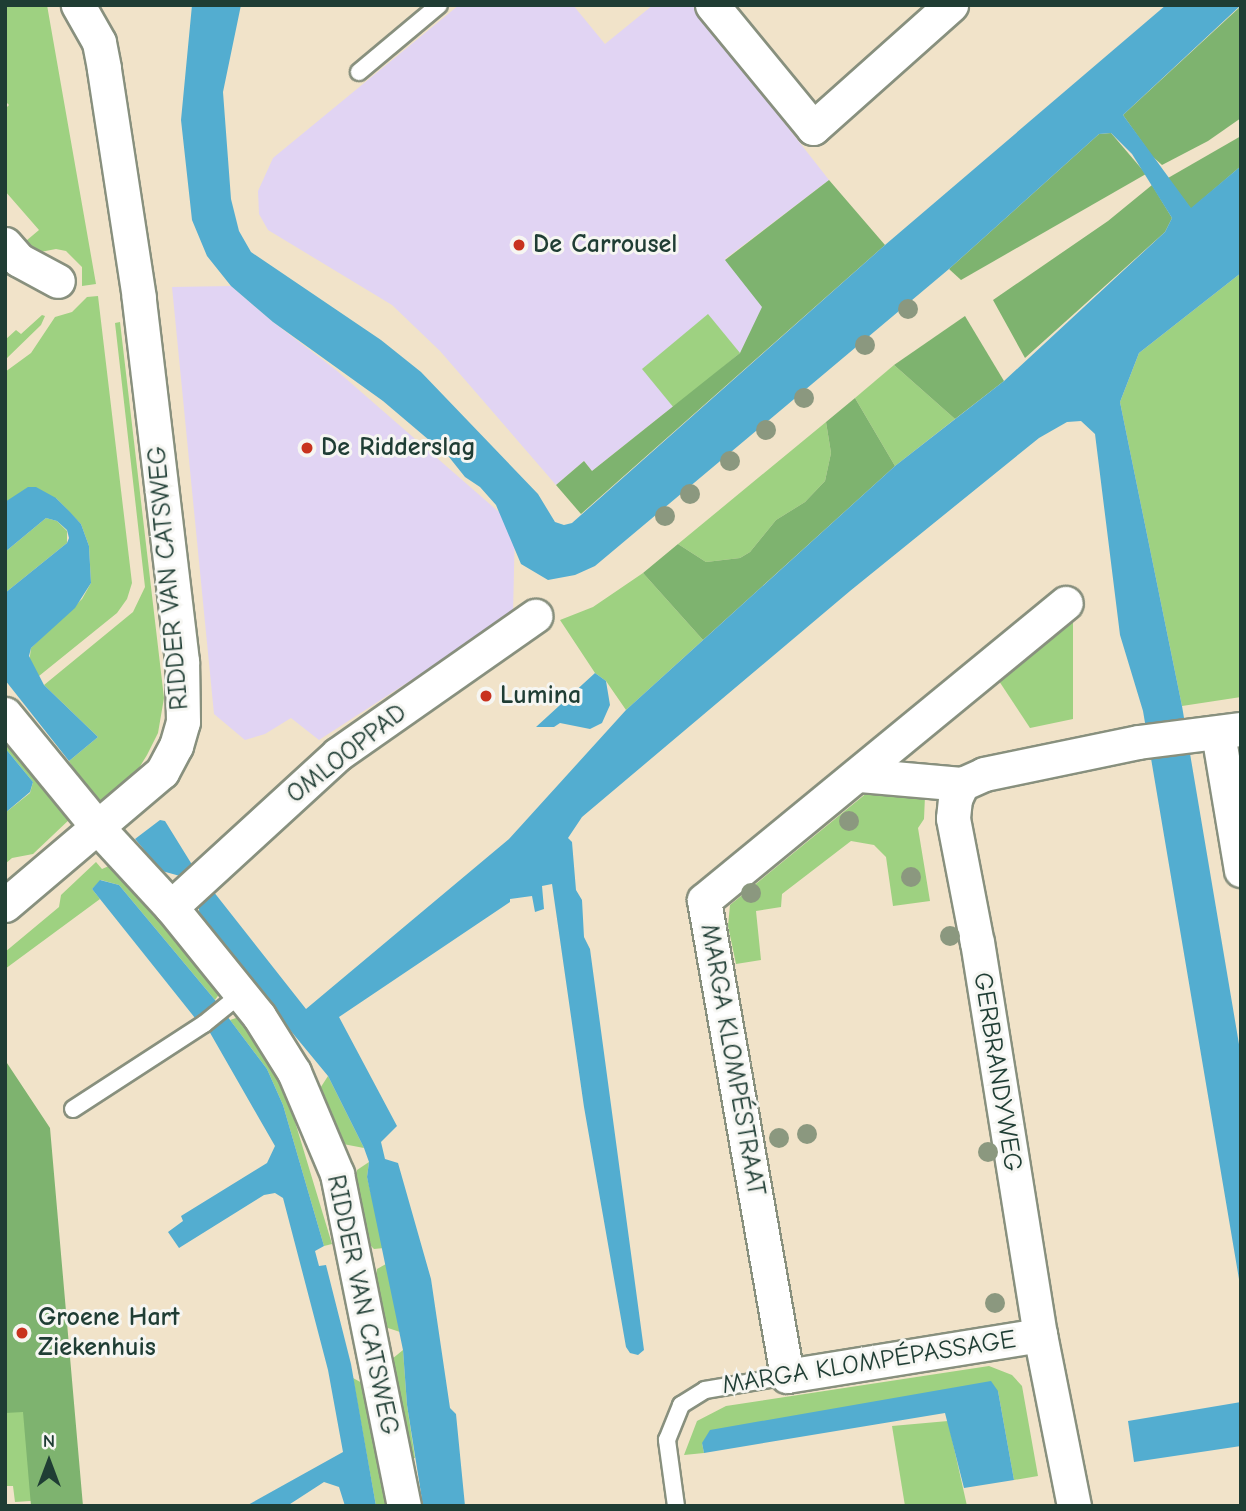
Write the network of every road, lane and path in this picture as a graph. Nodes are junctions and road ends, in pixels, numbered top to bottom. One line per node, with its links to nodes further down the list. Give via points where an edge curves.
1 (78, 5): 6 (street, RIDDER VAN CATSWEG)
2 (105, 5): 6 (street, RIDDER VAN CATSWEG)
3 (439, 5): 7 (lane)
4 (712, 5): 5 (street, via 813,128)
5 (951, 5)
6 (99, 42): 16 (street, RIDDER VAN CATSWEG, via 139,298 185,691 183,722 162,772)
7 (359, 72)
8 (5, 244): 9 (street, via 19,260)
9 (58, 281)
10 (1066, 603): 14 (street, MARGA KLOMPÉSTRAAT)
11 (535, 616): 18 (street, OMLOOPPAD, via 338,754)
12 (5, 714): 16 (street)
13 (1217, 732): 15 (street, via 1139,742 984,774); 17 (street)
14 (859, 775): 15 (street); 23 (street, MARGA KLOMPÉSTRAAT, via 704,900)
15 (962, 784): 22 (street, GERBRANDYWEG, via 953,818)
16 (99, 829): 18 (street, RIDDER VAN CATSWEG); 19 (street)
17 (1241, 870)
18 (175, 903): 20 (street, RIDDER VAN CATSWEG)
19 (5, 905)
20 (232, 1003): 21 (lane); 24 (street, RIDDER VAN CATSWEG, via 294,1072 337,1174)
21 (73, 1109)
22 (1040, 1335): 23 (street, MARGA KLOMPÉPASSAGE); 26 (street, GERBRANDYWEG)
23 (786, 1376): 25 (lane, MARGA KLOMPÉPASSAGE, via 705,1390 681,1405 667,1440)
24 (404, 1506)
25 (676, 1506)
26 (1074, 1506)

